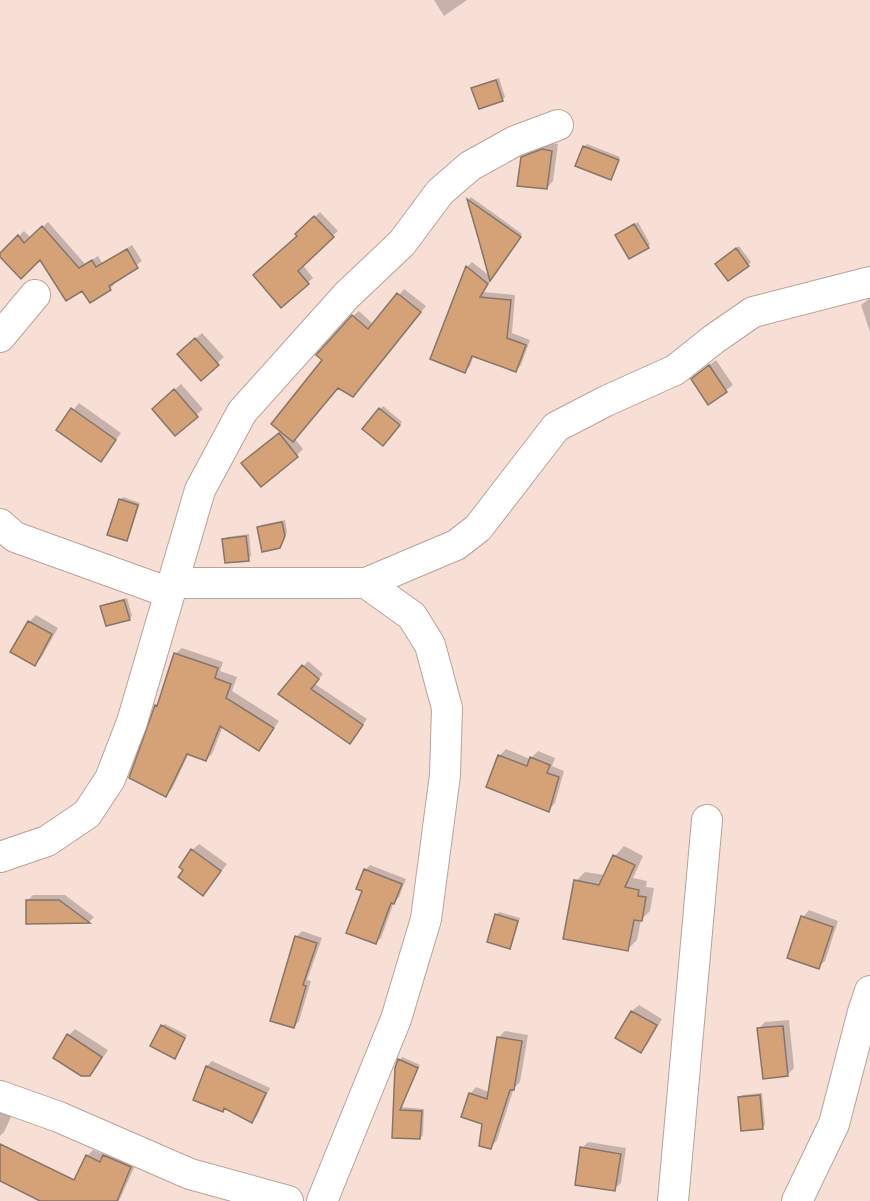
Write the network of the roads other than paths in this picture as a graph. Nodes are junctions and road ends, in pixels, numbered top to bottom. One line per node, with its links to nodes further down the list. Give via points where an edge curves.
1 (558, 125): 7 (street, via 515,141 470,166 440,192 402,243 347,295 242,412 200,490)
2 (870, 282): 6 (street, via 753,312 675,370 556,427 478,528 456,545)
3 (35, 295): 4 (street)
4 (0, 337)
5 (5, 537): 7 (street)
6 (366, 583): 7 (street); 13 (street, via 412,616 430,645 447,708 445,775 426,919 396,1018)
7 (171, 588): 9 (street, via 132,722 110,779 87,814 47,841)
8 (708, 820): 14 (street)
9 (0, 857)
10 (870, 991): 15 (street, via 834,1124)
11 (0, 1096): 12 (street, via 190,1174)
12 (288, 1201)
13 (322, 1201)
14 (673, 1201)
15 (797, 1201)

